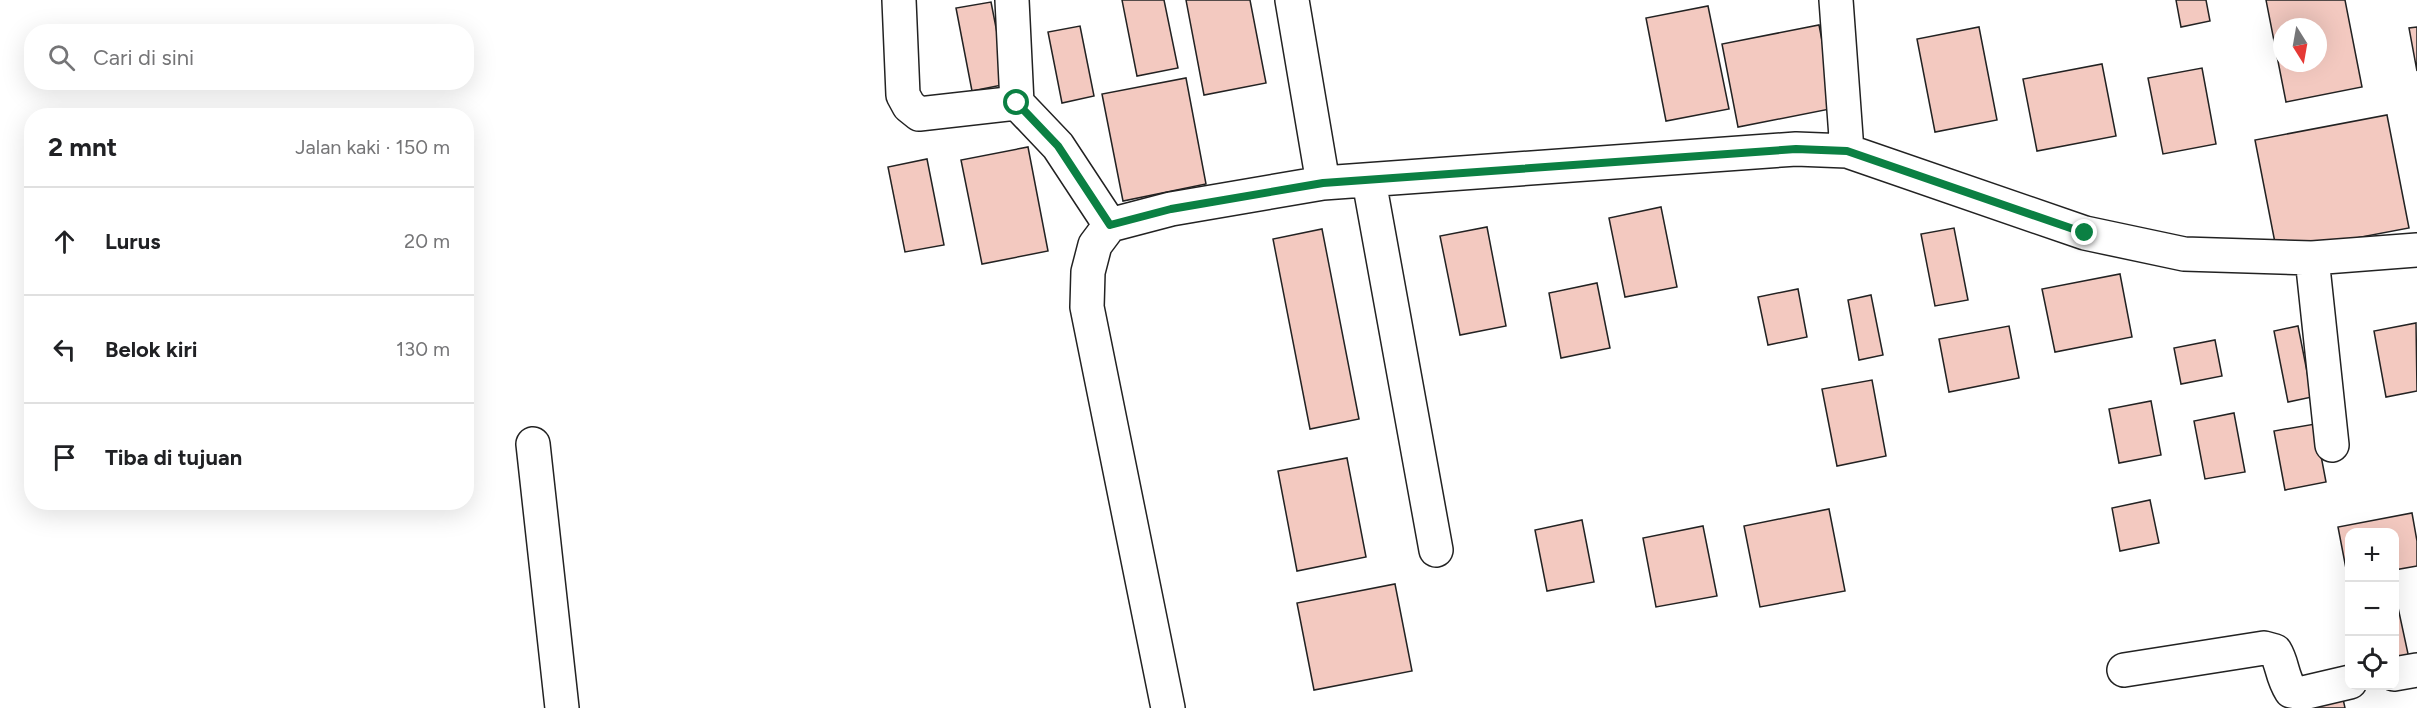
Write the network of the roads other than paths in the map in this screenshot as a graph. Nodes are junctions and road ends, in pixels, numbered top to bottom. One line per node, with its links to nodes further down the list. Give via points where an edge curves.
1 (899, 0): 5 (street, via 903,95 909,106 919,114)
2 (1012, 0): 5 (street)
3 (1293, 0): 8 (street)
4 (1836, 0): 6 (street)
5 (1017, 103): 9 (street, via 1058,146)
6 (1847, 151): 7 (street, via 1796,149); 11 (street, via 2085,233 2184,254)
7 (1369, 181): 8 (street); 14 (street)
8 (1323, 183): 9 (street, via 1171,209)
9 (1110, 225): 20 (street, via 1095,245 1088,272 1087,307)
10 (2417, 250): 11 (street)
11 (2312, 258): 13 (street)
12 (533, 444): 19 (street)
13 (2332, 445)
14 (1436, 549)
15 (2124, 670): 18 (street, via 2264,648 2275,651 2279,657 2282,677 2291,691 2303,693)
16 (2417, 670): 17 (street)
17 (2399, 673)
18 (2345, 683)
19 (562, 708)
20 (1168, 708)

